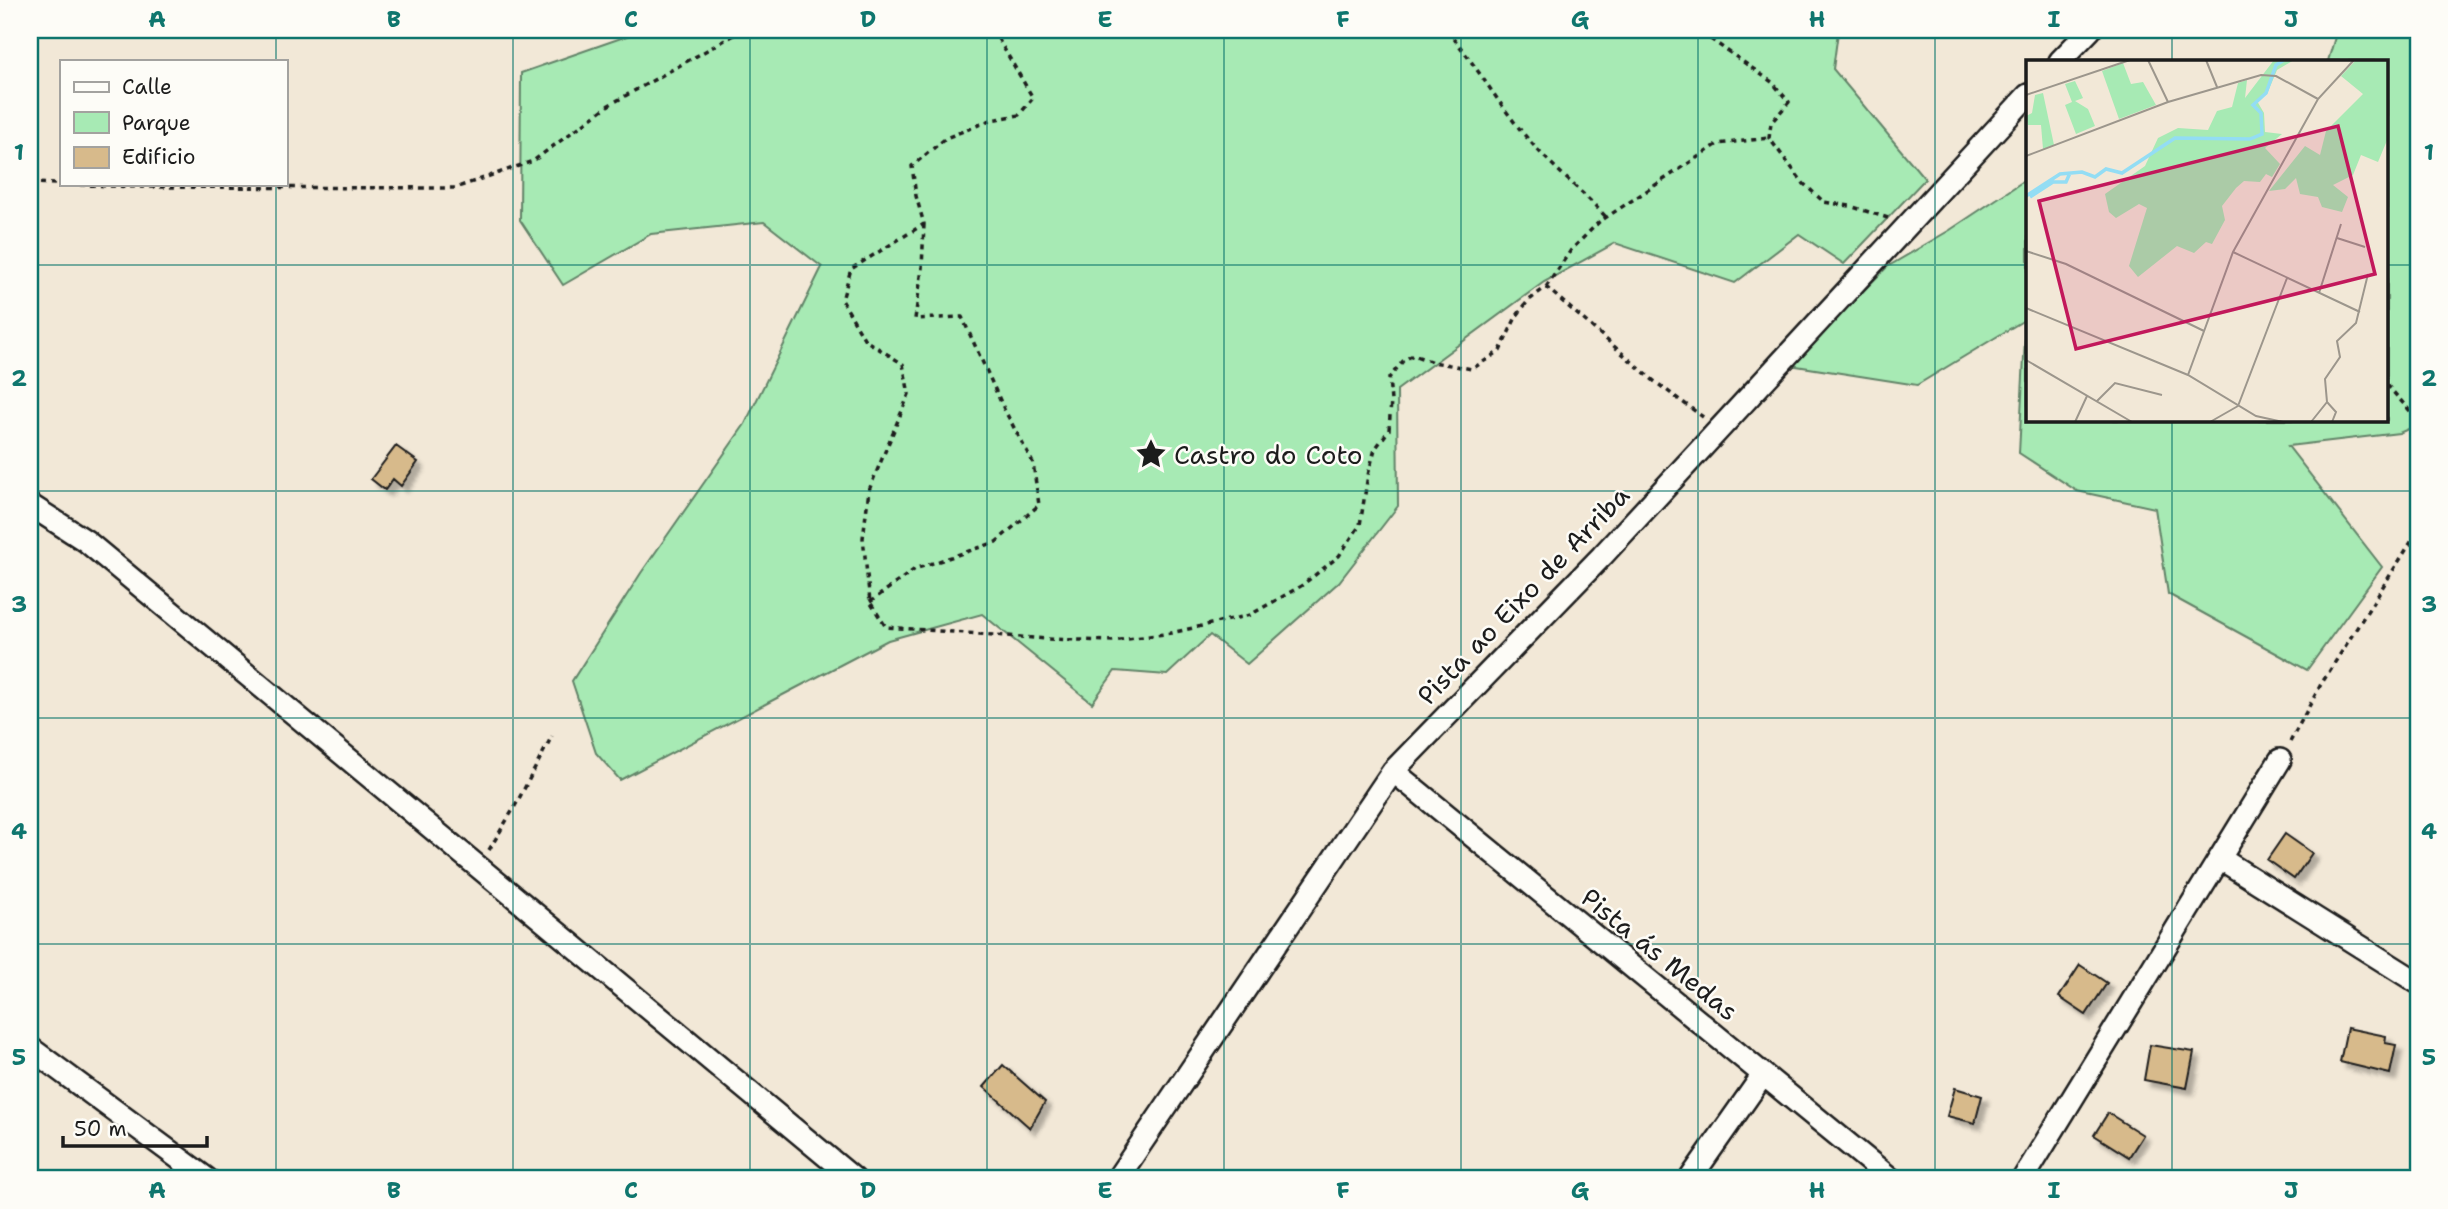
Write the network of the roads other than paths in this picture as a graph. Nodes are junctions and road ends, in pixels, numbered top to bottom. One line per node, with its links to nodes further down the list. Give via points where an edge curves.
1 (2090, 30): 2 (street)
2 (2061, 60)
3 (2026, 97): 6 (street, Pista ao Eixo de Arriba, via 1602,556)
4 (30, 506): 12 (street, via 86,541)
5 (2280, 760): 7 (street)
6 (1393, 771): 10 (street, Pista ás Medas); 13 (street, Pista ao Eixo de Arriba)
7 (2221, 859): 8 (street); 16 (street)
8 (2417, 982)
9 (30, 1048): 11 (street)
10 (1763, 1075): 14 (street); 15 (street, Pista ás Medas)
11 (207, 1179)
12 (854, 1179)
13 (1116, 1179)
14 (1690, 1179)
15 (1892, 1179)
16 (2023, 1179)

